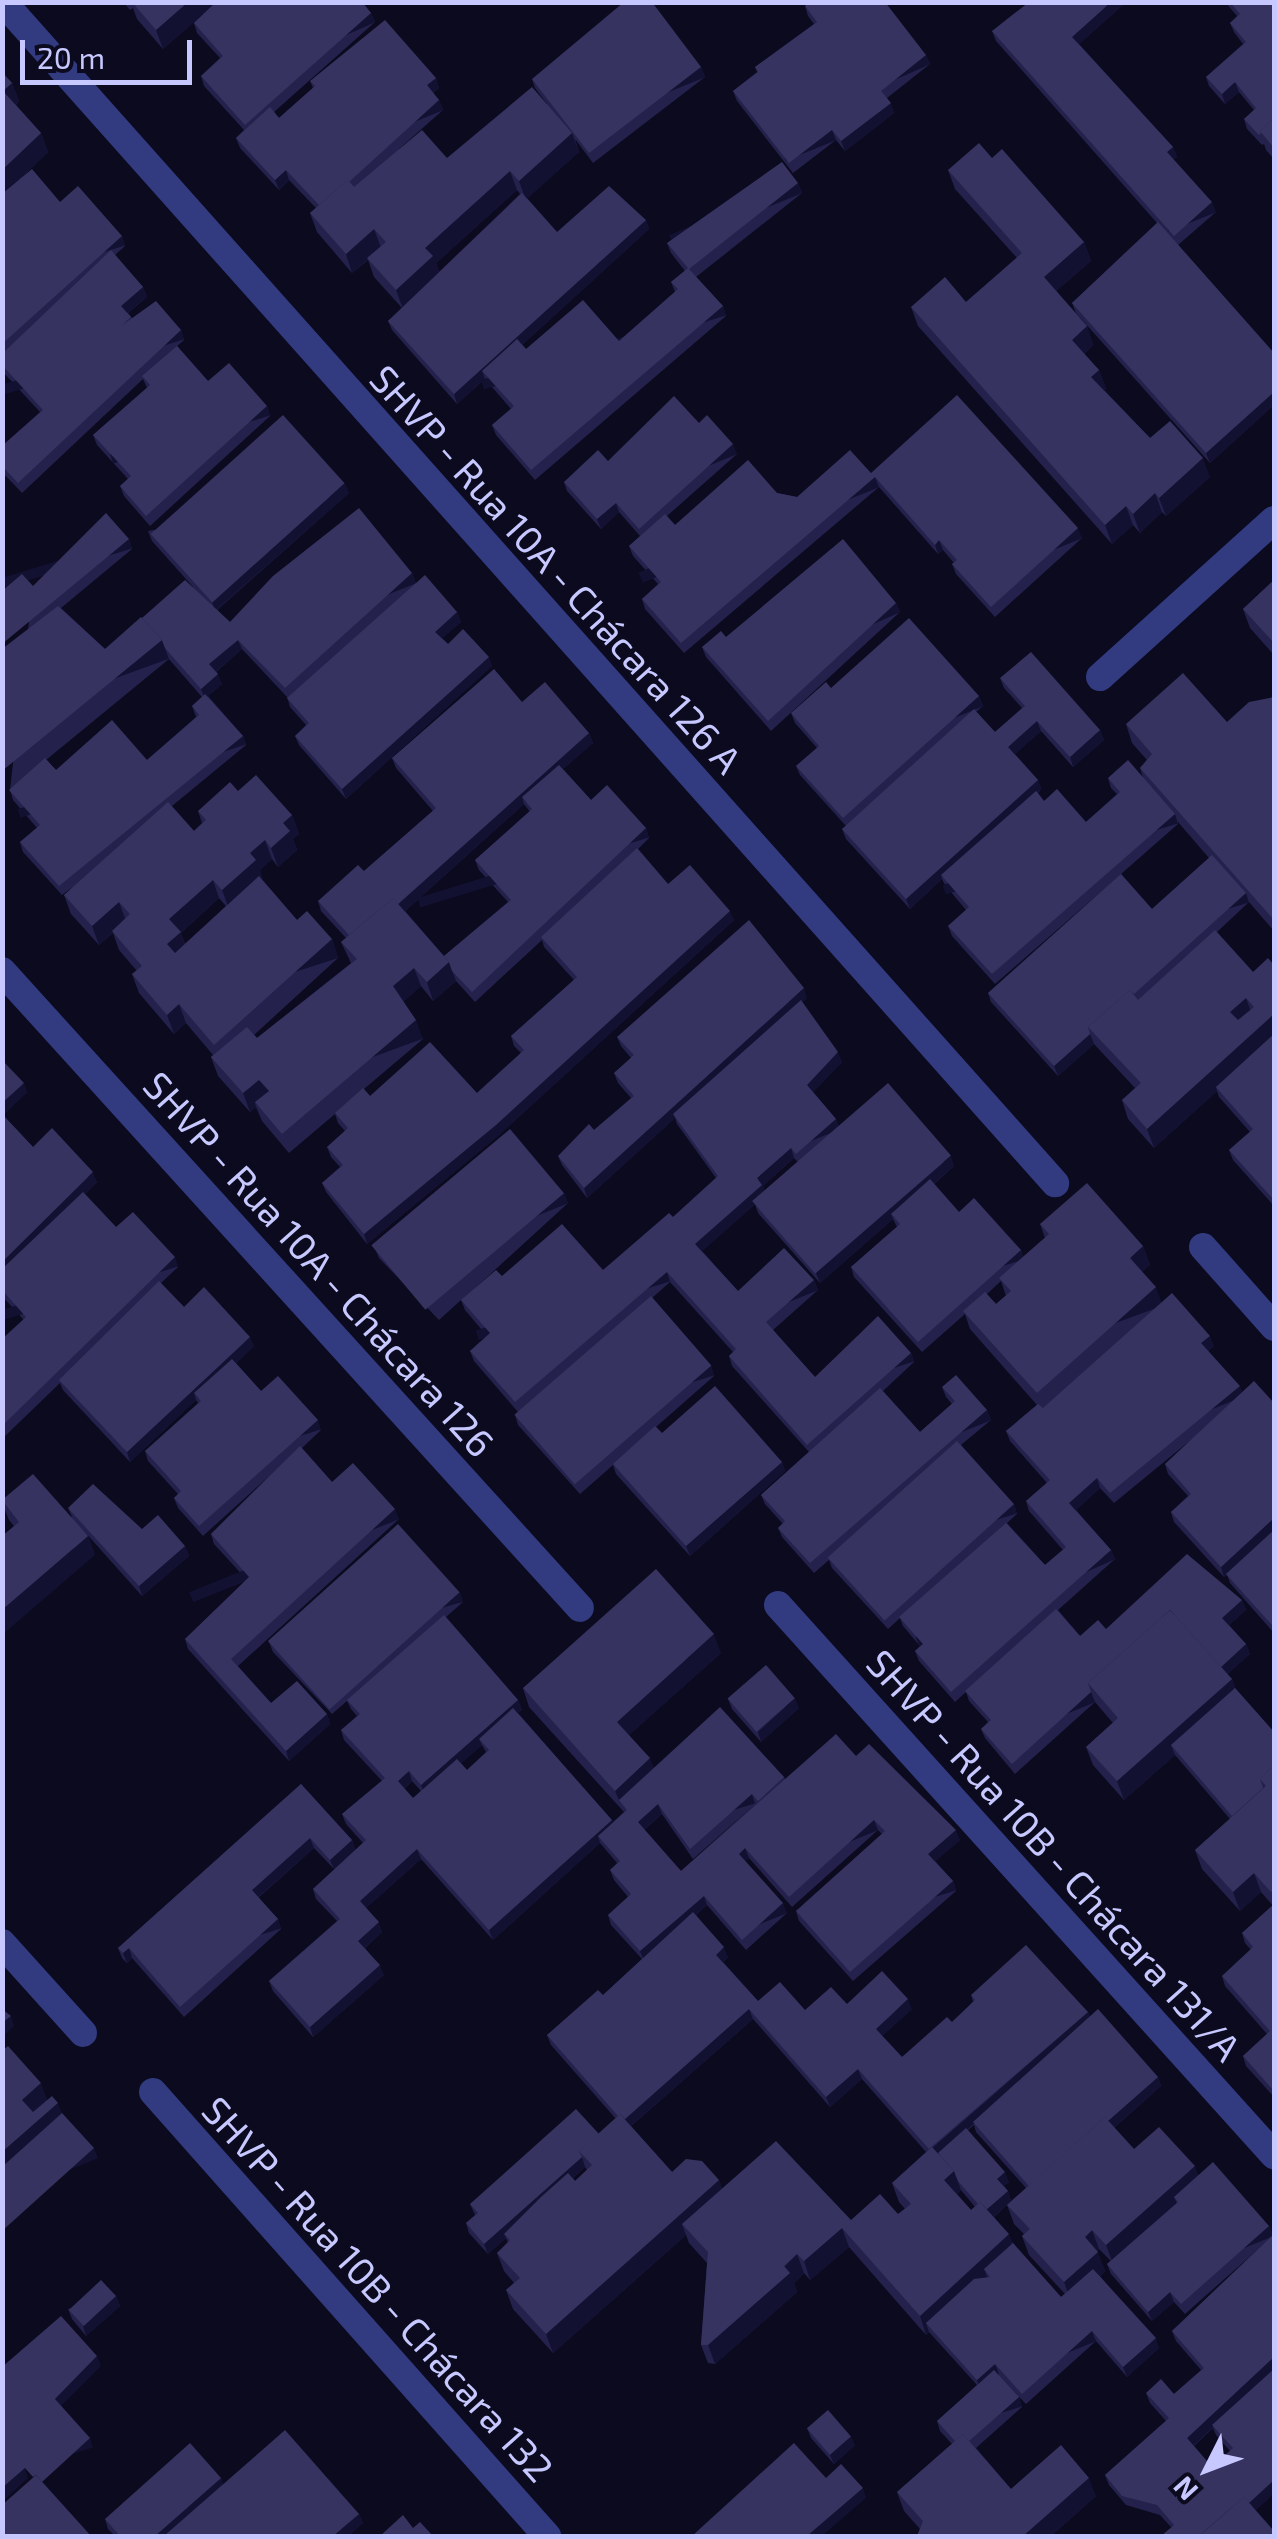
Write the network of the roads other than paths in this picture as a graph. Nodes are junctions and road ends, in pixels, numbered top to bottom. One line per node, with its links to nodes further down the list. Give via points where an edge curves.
1 (4, 2): 5 (street, SHVP - Rua 10A - Chácara 126 A)
2 (1274, 520): 3 (street)
3 (1100, 677)
4 (2, 971): 9 (street, SHVP - Rua 10A - Chácara 126)
5 (1054, 1183)
6 (1203, 1247): 7 (street)
7 (1274, 1327)
8 (778, 1605): 13 (street, SHVP - Rua 10B - Chácara 131/A)
9 (580, 1608)
10 (2, 1943): 11 (street)
11 (83, 2034)
12 (154, 2092): 14 (street, SHVP - Rua 10B - Chácara 132)
13 (1274, 2155)
14 (547, 2536)

